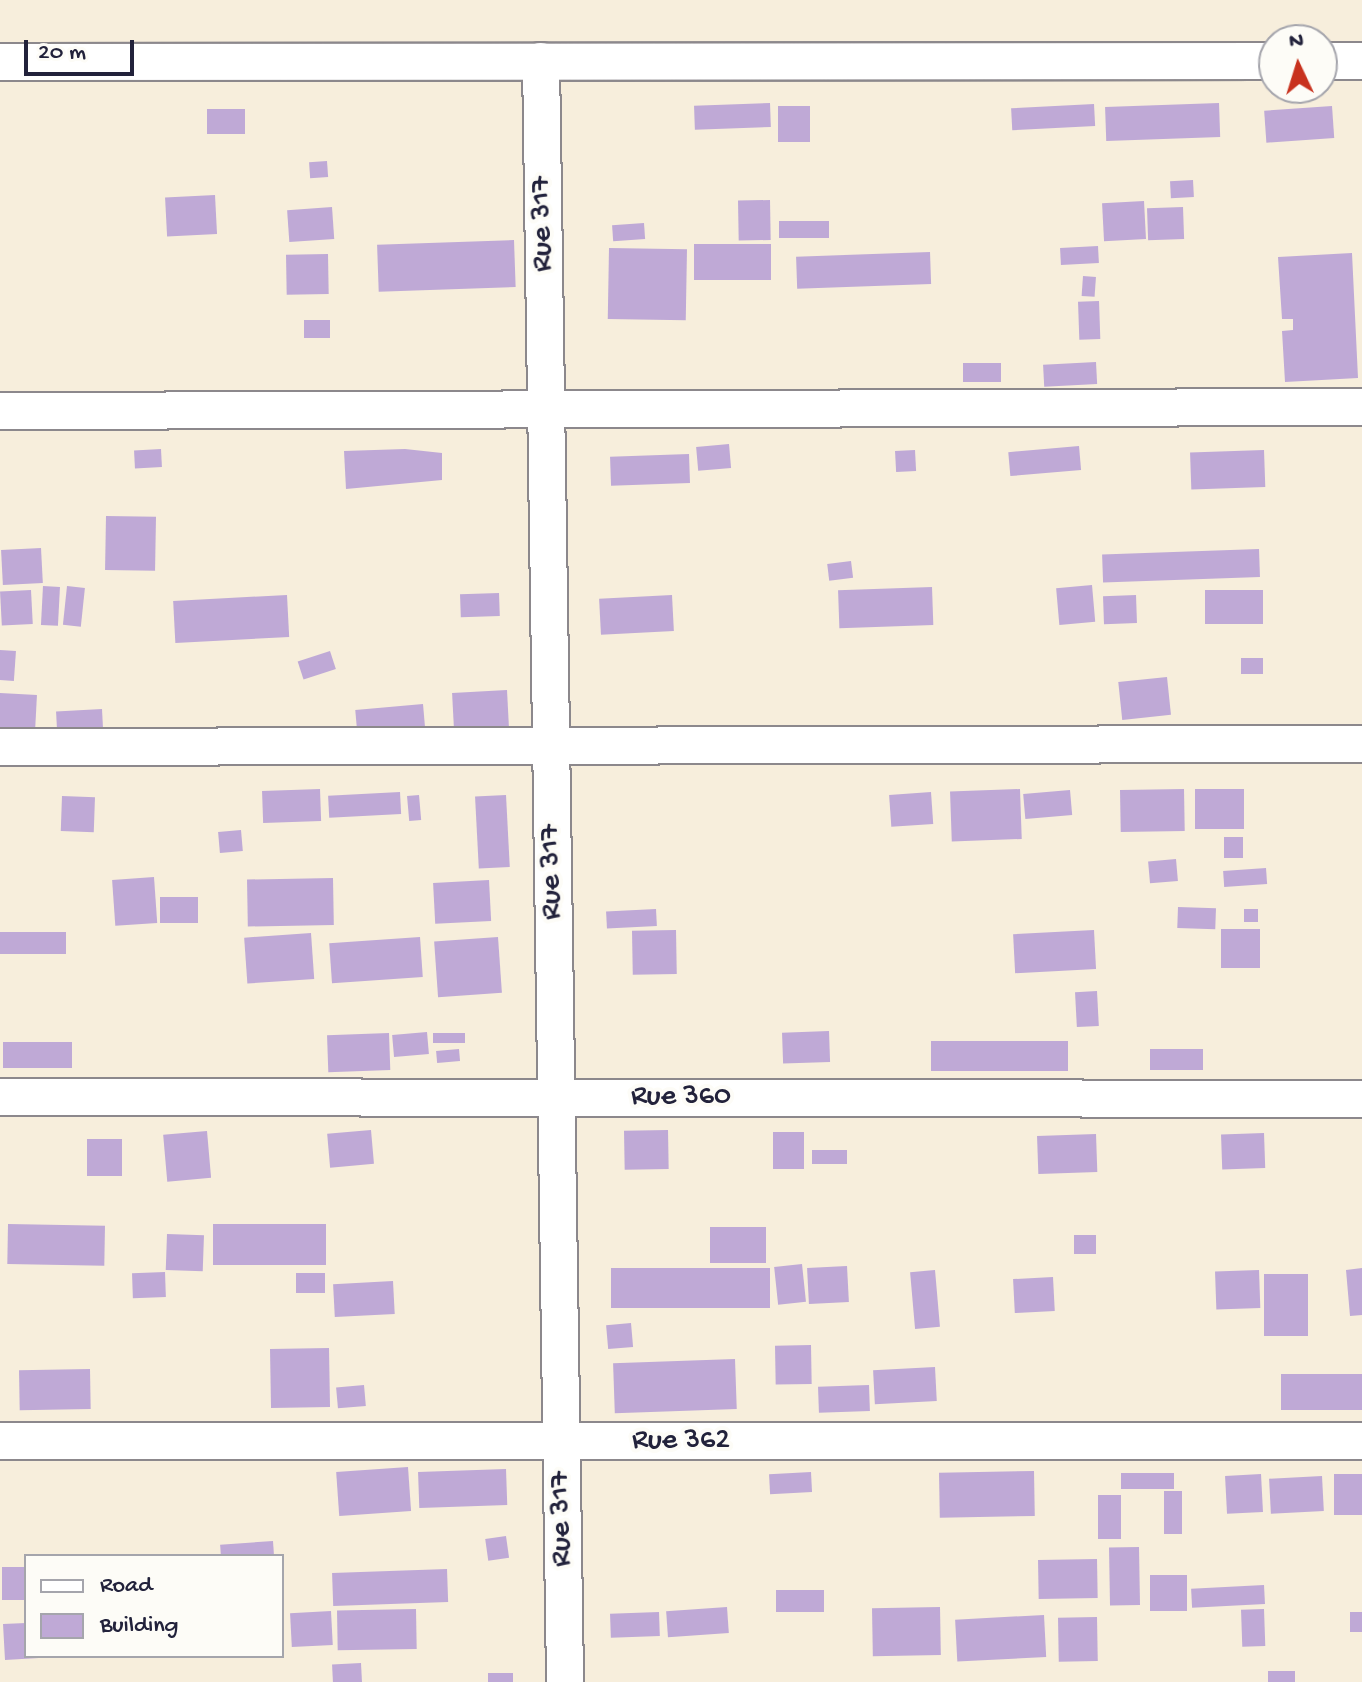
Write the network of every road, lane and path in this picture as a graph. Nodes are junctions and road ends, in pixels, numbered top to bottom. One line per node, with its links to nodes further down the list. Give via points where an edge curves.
1 (541, 61): 2 (street); 5 (street); 8 (street, Rue 317)
2 (1258, 61)
3 (1338, 61): 4 (street)
4 (1362, 61)
5 (0, 62)
6 (1362, 407): 8 (street)
7 (0, 411): 8 (street)
8 (547, 411): 11 (street, Rue 317)
9 (1362, 744): 11 (street)
10 (0, 747): 11 (street)
11 (552, 747): 13 (street, Rue 317)
12 (0, 1097): 13 (street, Rue 360)
13 (557, 1098): 14 (street, Rue 360); 17 (street, Rue 317)
14 (1362, 1099)
15 (0, 1441): 17 (street, Rue 362)
16 (1362, 1441): 17 (street, Rue 362)
17 (562, 1442): 18 (street, Rue 317)
18 (565, 1682)

